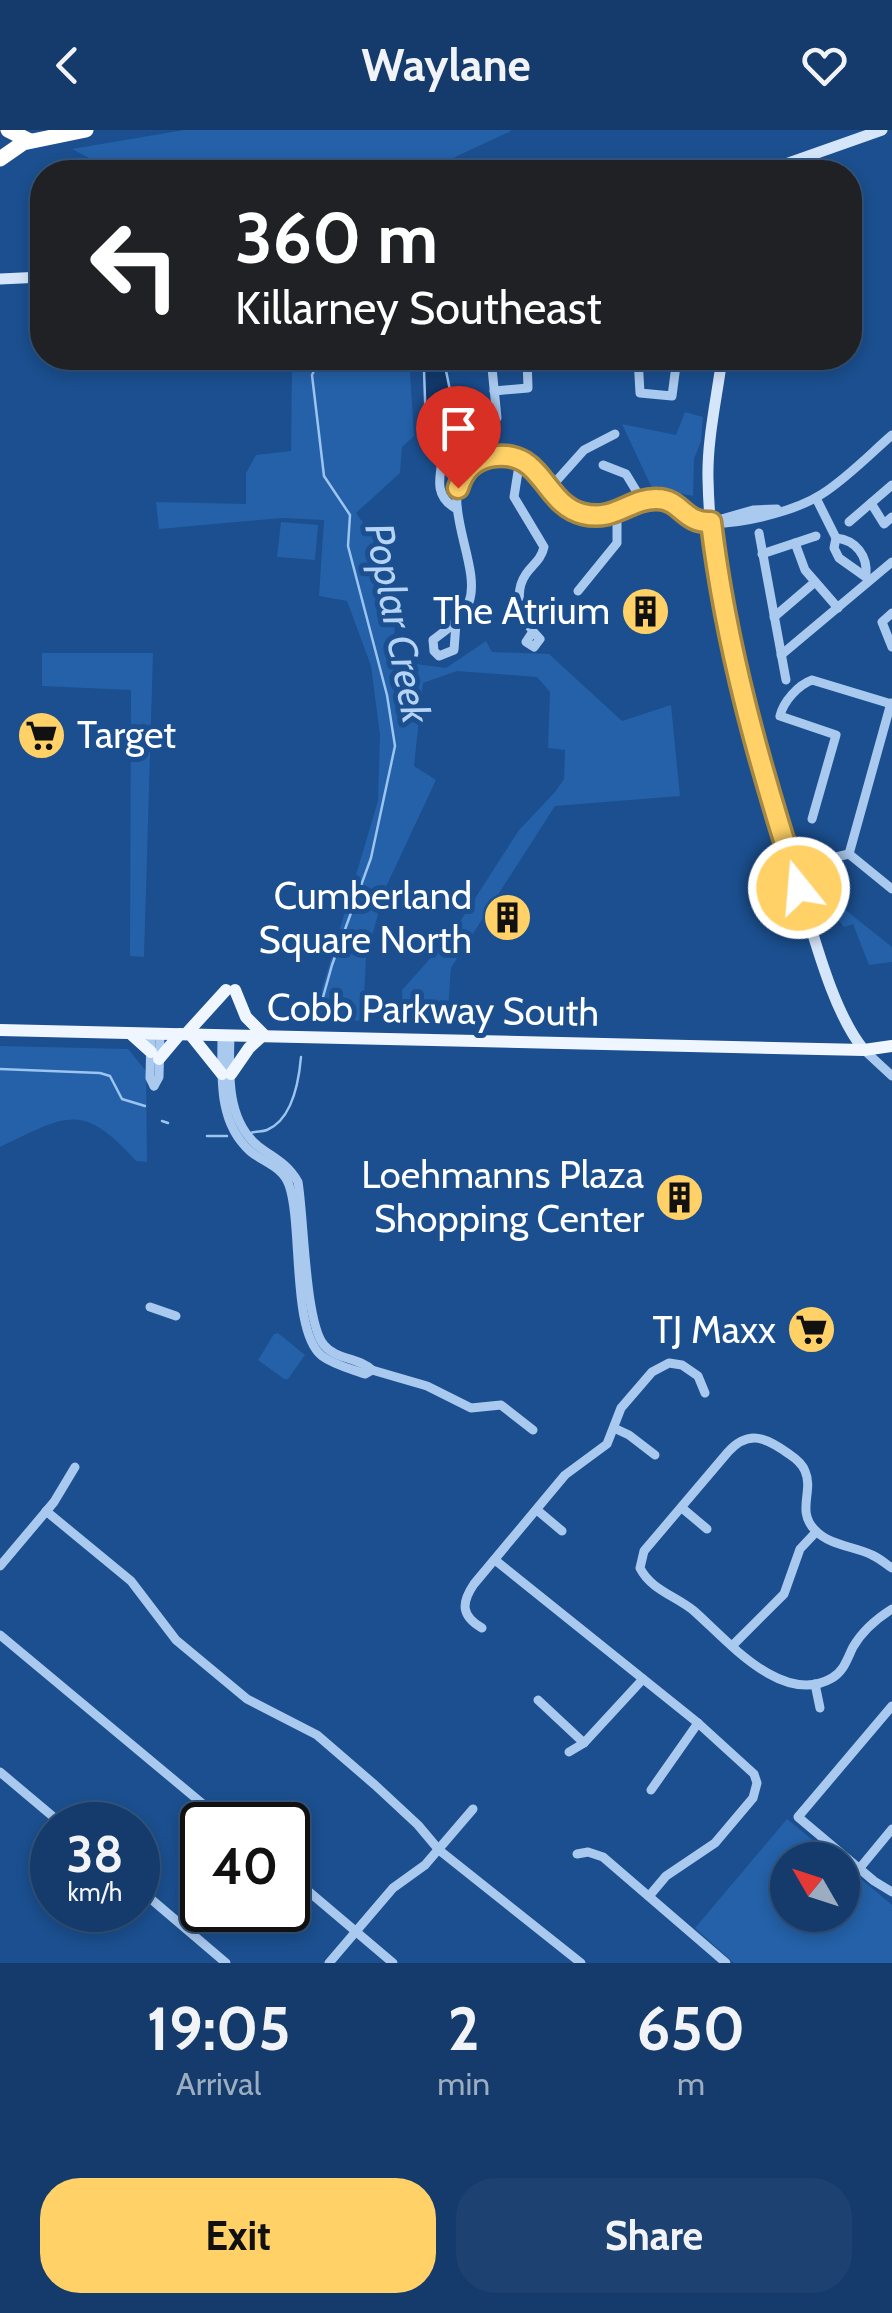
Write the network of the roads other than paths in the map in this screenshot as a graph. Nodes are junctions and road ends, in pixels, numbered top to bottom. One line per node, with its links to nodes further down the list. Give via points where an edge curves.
1 (8, 130): 4 (highway)
2 (86, 130): 4 (highway)
3 (882, 130): 6 (street)
4 (30, 141): 5 (highway)
5 (0, 159)
6 (797, 160)
7 (0, 275): 8 (street)
8 (30, 276)
9 (492, 370): 14 (street)
10 (527, 370): 14 (street, via 528,388)
11 (639, 370): 12 (street, via 640,393 672,396)
12 (675, 370)
13 (720, 370): 29 (street, via 708,462)
14 (494, 391): 15 (street)
15 (496, 418)
16 (615, 434): 22 (street, via 584,450)
17 (892, 436): 23 (street)
18 (443, 456): 26 (street, via 439,491)
19 (520, 459): 22 (street); 26 (street, via 488,458 468,468); 45 (street, via 514,497 544,547 520,590)
20 (603, 465): 24 (street, via 626,474)
21 (892, 485): 25 (street)
22 (550, 488): 27 (street, via 575,511)
23 (816, 498): 29 (street); 34 (street)
24 (643, 502): 27 (street); 29 (street, via 663,500 692,520)
25 (870, 503): 28 (street); 30 (street)
26 (458, 509): 44 (street, via 472,584)
27 (617, 513): 40 (street, via 617,544)
28 (888, 520): 31 (street)
29 (711, 522): 52 (street, via 744,707)
30 (849, 522)
31 (892, 533)
32 (759, 534): 36 (street)
33 (816, 536): 35 (street)
34 (836, 538): 38 (street, via 860,552); 38 (street, via 839,558)
35 (795, 543): 36 (street); 39 (street)
36 (762, 554): 43 (street)
37 (892, 562): 38 (street)
38 (868, 578): 41 (street)
39 (816, 582): 41 (street); 43 (street)
40 (578, 591)
41 (838, 608): 47 (street)
42 (892, 613): 46 (street, via 882,622)
43 (774, 617): 47 (street)
44 (456, 623)
45 (532, 633)
46 (892, 647)
47 (781, 655): 48 (street)
48 (786, 680)
49 (892, 702): 50 (street, via 812,680 782,710 780,716 836,734); 51 (street)
50 (812, 819)
51 (849, 854): 52 (street); 53 (street)
52 (792, 866): 61 (street, via 844,1022)
53 (892, 888)
54 (0, 1030): 55 (main road, Cobb Parkway South)
55 (129, 1033): 56 (main road, Cobb Parkway South); 63 (main road)
56 (156, 1034): 57 (main road, Cobb Parkway South); 63 (street)
57 (185, 1034): 58 (main road, Cobb Parkway South); 59 (main road, via 231,990); 63 (main road); 64 (main road)
58 (226, 1035): 59 (main road, Cobb Parkway South); 64 (street)
59 (264, 1036): 61 (main road, Cobb Parkway South); 64 (main road)
60 (892, 1046): 61 (main road, Cobb Parkway South)
61 (864, 1050): 62 (main road, Cobb Parkway South); 65 (street)
62 (892, 1054)
63 (155, 1056)
64 (226, 1074): 70 (street, via 225,1107 233,1130 290,1186 303,1307 312,1343 323,1356 365,1374 372,1370 427,1386 471,1408 501,1405)
65 (892, 1076)
66 (150, 1307): 67 (street)
67 (176, 1316)
68 (705, 1393): 69 (street, via 694,1373 669,1363 627,1400)
69 (614, 1428): 71 (street); 74 (street, via 604,1448 570,1470)
70 (533, 1430)
71 (655, 1455)
72 (75, 1467): 75 (street)
73 (682, 1508): 77 (street); 78 (street, via 734,1446 748,1438 772,1442 806,1473 805,1512); 85 (street, via 644,1552 641,1572)
74 (537, 1510): 76 (street); 79 (street)
75 (46, 1511): 80 (street); 101 (street, via 131,1581 184,1646 247,1698 317,1735)
76 (562, 1530)
77 (707, 1530)
78 (816, 1532): 81 (street); 85 (street, via 800,1550 784,1594)
79 (495, 1560): 83 (street, via 465,1604 467,1618); 86 (street)
80 (0, 1566)
81 (892, 1568)
82 (892, 1610): 87 (street, via 864,1631 837,1675)
83 (482, 1628)
84 (0, 1635): 97 (street)
85 (732, 1646): 87 (street, via 772,1676)
86 (643, 1679): 91 (street); 92 (street)
87 (815, 1684): 90 (street)
88 (538, 1700): 92 (street)
89 (892, 1706): 100 (street, via 798,1818)
90 (820, 1708)
91 (698, 1724): 95 (street); 107 (street, via 760,1783 716,1844 666,1876)
92 (584, 1742): 93 (street)
93 (569, 1752)
94 (0, 1772): 96 (street)
95 (652, 1790)
96 (35, 1802)
97 (200, 1802)
98 (473, 1809): 101 (street)
99 (892, 1828): 103 (street)
100 (827, 1842)
101 (438, 1850): 109 (street, via 398,1882); 113 (street)
102 (577, 1854): 107 (street, via 604,1856)
103 (860, 1868)
104 (860, 1870): 105 (street)
105 (892, 1892)
106 (310, 1893): 109 (street)
107 (650, 1896): 114 (street)
108 (160, 1907): 110 (street)
109 (356, 1932): 111 (street); 112 (street)
110 (226, 1963)
111 (329, 1963)
112 (394, 1963)
113 (580, 1963)
114 (726, 1963)

